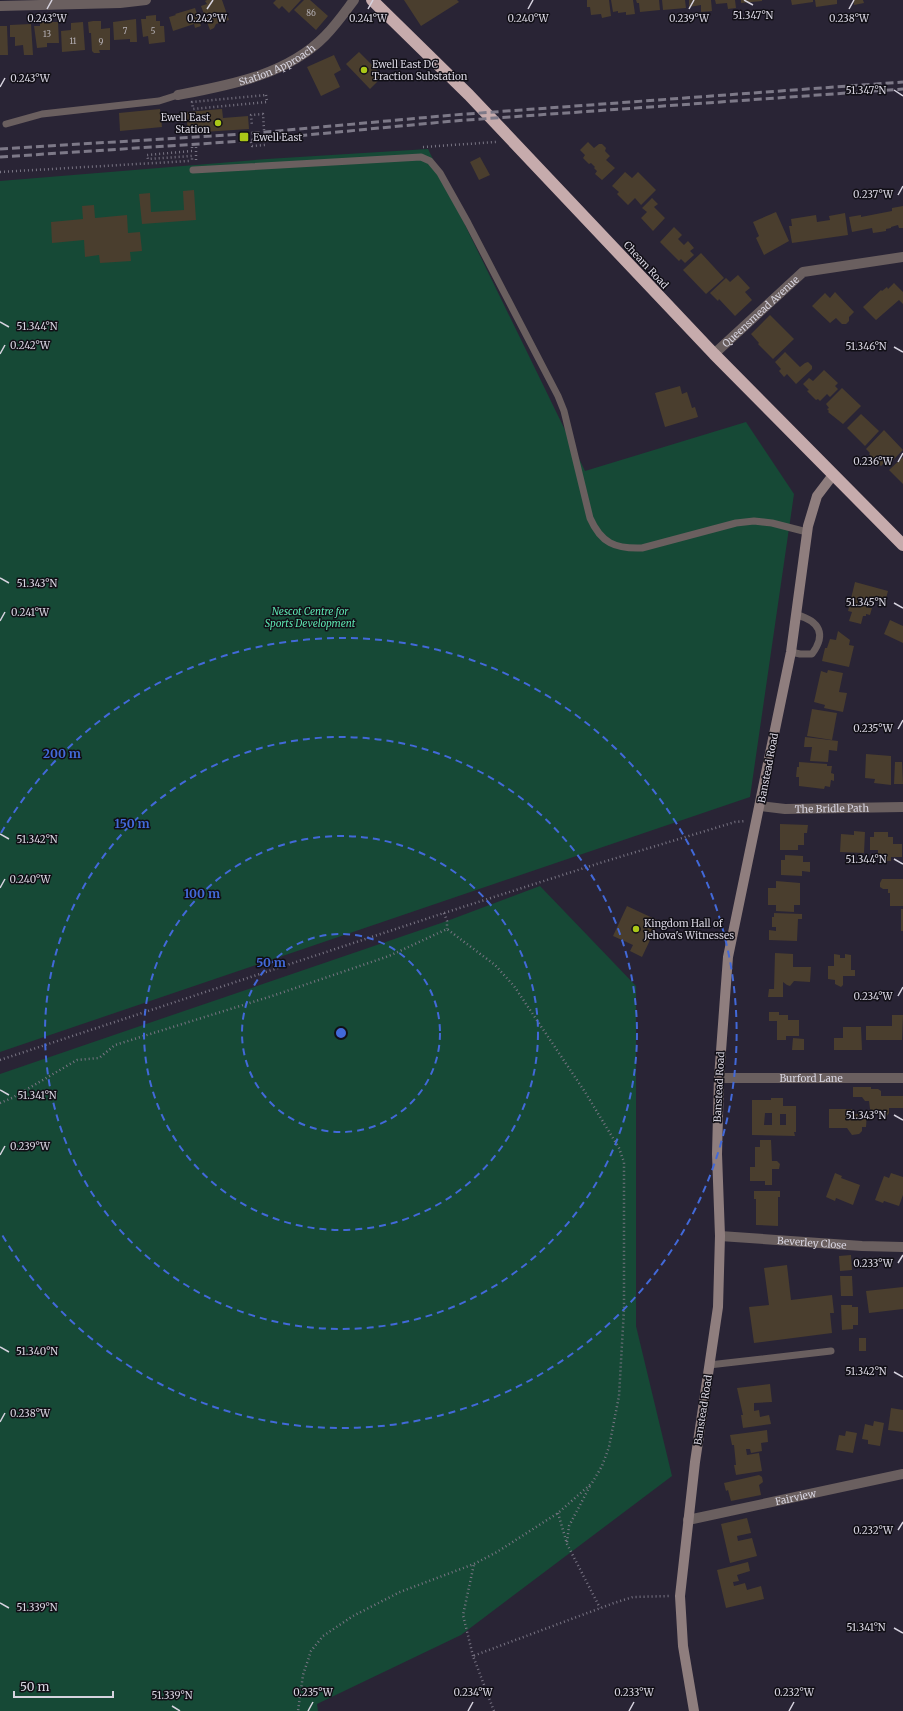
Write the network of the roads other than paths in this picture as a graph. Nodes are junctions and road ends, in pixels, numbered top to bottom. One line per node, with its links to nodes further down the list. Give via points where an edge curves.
1 (146, 0): 4 (street)
2 (354, 0): 5 (street, Station Approach, via 326,36 291,63 230,85)
3 (374, 1): 9 (highway, Cheam Road, via 492,120)
4 (0, 6)
5 (178, 95): 6 (lane, via 159,101 42,114)
6 (6, 124)
7 (193, 170): 11 (lane, via 421,157 430,161 440,173 468,224 558,396 590,518 595,530 603,538 613,545 642,548 736,523 754,521)
8 (903, 257): 9 (street, Queensmead Avenue, via 803,272)
9 (714, 354): 10 (highway, Cheam Road)
10 (833, 475): 11 (street, Banstead Road, via 817,496); 12 (highway, Cheam Road)
11 (807, 532): 13 (street, Banstead Road)
12 (903, 545)
13 (797, 615): 14 (street, Banstead Road); 14 (lane, via 808,618 818,627 820,635 818,646 812,654)
14 (791, 652): 15 (street, Banstead Road)
15 (760, 806): 16 (street, The Bridle Path, via 785,809); 17 (street, Banstead Road, via 728,957)
16 (903, 807)
17 (719, 1078): 18 (street, Burford Lane); 19 (street, Banstead Road, via 717,1154)
18 (903, 1078)
19 (720, 1236): 20 (street, Beverley Close); 22 (street, Banstead Road, via 718,1307)
20 (903, 1247)
21 (831, 1351): 22 (lane)
22 (709, 1365): 24 (street, Banstead Road)
23 (903, 1474): 24 (street, Fairview)
24 (688, 1520): 25 (street, Banstead Road, via 680,1596 683,1646)
25 (694, 1711)

